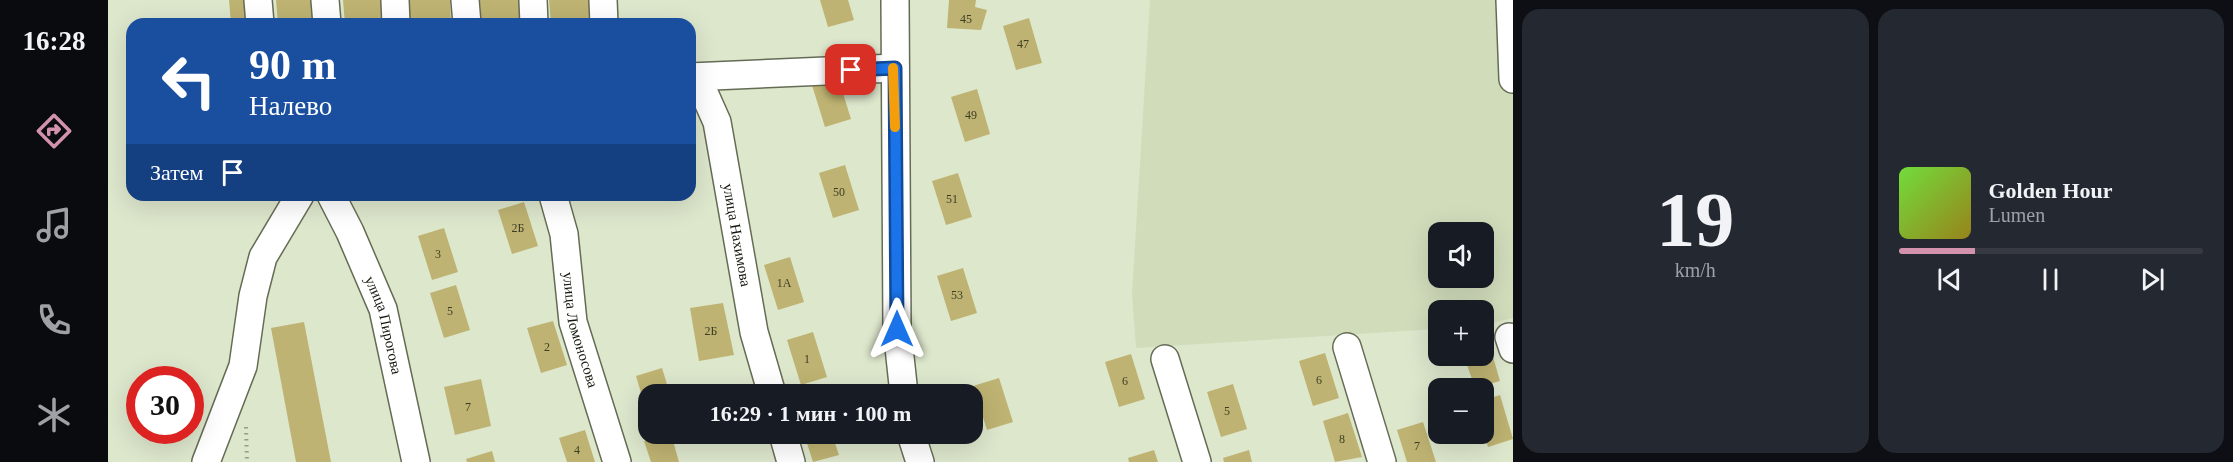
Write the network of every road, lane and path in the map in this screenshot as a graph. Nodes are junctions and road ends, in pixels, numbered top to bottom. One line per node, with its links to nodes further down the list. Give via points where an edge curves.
1 (258, 0): 9 (street)
2 (325, 0): 10 (street)
3 (395, 0): 11 (street)
4 (465, 0): 12 (street)
5 (533, 0): 13 (street)
6 (603, 0): 14 (street)
7 (895, 0): 15 (street)
8 (1510, 0): 17 (street)
9 (260, 18)
10 (326, 18)
11 (396, 18)
12 (466, 18)
13 (534, 18)
14 (604, 18)
15 (895, 68): 16 (street); 25 (street, via 897,329)
16 (696, 77)
17 (1513, 79)
18 (696, 81): 24 (street, улица Нахимова, via 717,122 754,332)
19 (297, 201): 28 (street, via 264,257 253,296 243,366)
20 (334, 201): 29 (street, улица Пирогова, via 382,309)
21 (555, 201): 30 (street, улица Ломоносова, via 564,234 573,322)
22 (1347, 347): 34 (street)
23 (1165, 359): 33 (street)
24 (769, 384)
25 (903, 384)
26 (786, 444): 31 (street)
27 (915, 444): 32 (street)
28 (206, 462)
29 (416, 462)
30 (617, 462)
31 (791, 462)
32 (921, 462)
33 (1197, 462)
34 (1382, 462)

